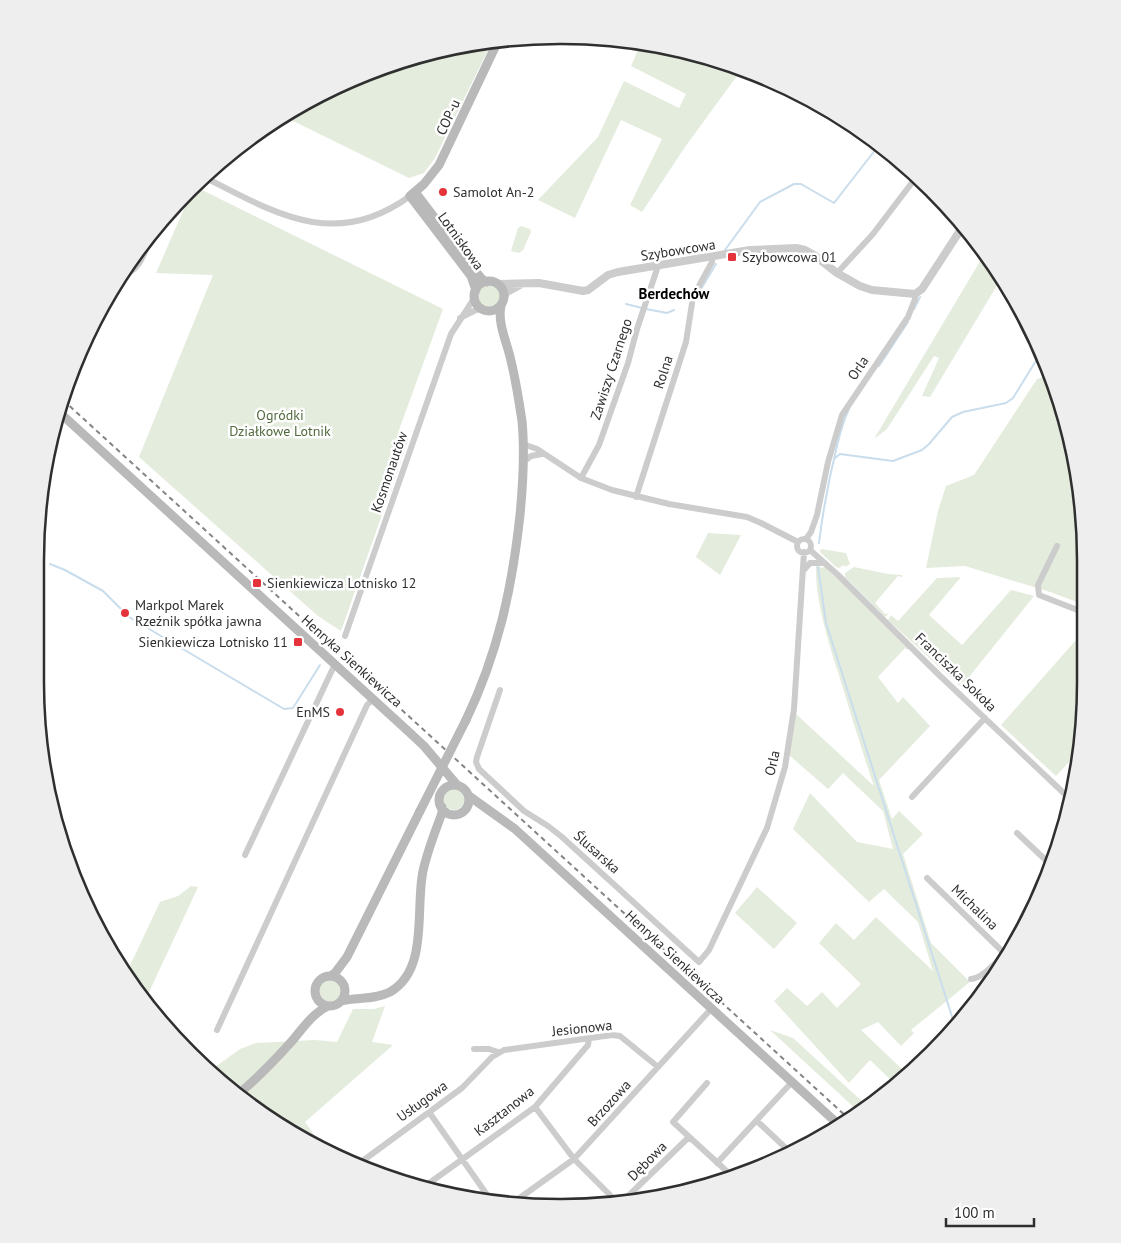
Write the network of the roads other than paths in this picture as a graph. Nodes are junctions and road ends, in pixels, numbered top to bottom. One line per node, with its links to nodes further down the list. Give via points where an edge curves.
1 (495, 48): 4 (main road, COP-u, via 443,159)
2 (211, 180): 4 (street, via 282,215 312,223 362,220 385,212)
3 (912, 182): 8 (street, via 873,234)
4 (413, 194): 9 (main road, Lotniskowa); 12 (main road, Lotniskowa, via 471,276)
5 (959, 232): 13 (street, Orla)
6 (712, 257): 7 (street, Szybowcowa); 8 (street, Szybowcowa, via 750,250 796,248 814,255); 24 (street, Rolna, via 693,297 686,342)
7 (658, 266): 11 (street, Szybowcowa, via 613,274 583,291 540,283); 23 (street, Zawiszy Czarnego, via 599,445)
8 (837, 273): 13 (street, Szybowcowa, via 872,290)
9 (487, 282): 10 (main road); 12 (main road, via 480,284)
10 (498, 284): 11 (street, Szybowcowa); 14 (main road)
11 (522, 284): 14 (street)
12 (475, 294): 16 (main road, via 476,304); 17 (street, Kosmonautów)
13 (915, 294): 25 (street, Orla, via 908,317 842,415 817,515)
14 (504, 296): 15 (main road)
15 (501, 306): 16 (main road); 18 (main road)
16 (485, 310): 17 (street, via 476,310); 18 (main road, via 493,315)
17 (460, 318): 32 (street, Kosmonautów, via 451,334)
18 (503, 331): 20 (main road, via 518,389)
19 (64, 417): 33 (main road, Henryka Sienkiewicza)
20 (523, 444): 21 (street); 22 (main road)
21 (542, 454): 22 (street); 23 (street)
22 (523, 462): 53 (main road, bridge, via 517,545 505,614 490,664 466,720)
23 (581, 478): 24 (street)
24 (636, 497): 26 (street, via 747,517)
25 (806, 539): 26 (street); 28 (street, via 811,544)
26 (798, 542): 28 (street, via 799,549)
27 (1057, 546): 31 (street, via 1038,585 1038,595)
28 (807, 551): 29 (street, Franciszka Sokoła); 30 (street, Orla)
29 (825, 563): 30 (street, via 810,563); 36 (street, Franciszka Sokoła)
30 (802, 573): 54 (street, Orla, via 794,709 785,767 767,828 709,950)
31 (1077, 611)
32 (345, 636)
33 (335, 664): 35 (main road, Henryka Sienkiewicza); 49 (street)
34 (500, 690): 54 (street, Ślusarska, via 477,765 524,811 562,837)
35 (373, 699): 37 (main road, Henryka Sienkiewicza, via 424,746); 65 (street, via 361,718)
36 (986, 718): 40 (street, Franciszka Sokoła); 42 (street)
37 (440, 766): 38 (main road, Henryka Sienkiewicza); 39 (main road, Henryka Sienkiewicza)
38 (457, 785): 39 (main road, via 450,785); 41 (main road)
39 (444, 790): 43 (main road, via 440,800)
40 (1065, 794)
41 (469, 796): 44 (main road); 45 (main road, Henryka Sienkiewicza)
42 (912, 797)
43 (442, 807): 46 (main road, via 447,813); 48 (main road)
44 (466, 809): 45 (main road, Henryka Sienkiewicza); 46 (main road)
45 (491, 812): 63 (main road, Henryka Sienkiewicza, via 515,829)
46 (454, 814): 48 (main road)
47 (1017, 833): 50 (street)
48 (434, 838): 60 (main road, via 421,880 412,967 390,992)
49 (245, 855)
50 (1046, 860)
51 (927, 878): 52 (street, Michalina)
52 (1002, 951)
53 (347, 957): 56 (main road); 58 (main road)
54 (699, 962)
55 (994, 964): 57 (street, via 978,978)
56 (330, 976): 58 (main road); 59 (main road, via 318,983)
57 (971, 978)
58 (343, 985): 60 (main road); 61 (main road)
59 (317, 997): 62 (main road); 64 (main road)
60 (364, 999): 61 (main road)
61 (341, 1001): 62 (main road)
62 (328, 1006): 64 (main road)
63 (710, 1009): 69 (street, Brzozowa); 70 (main road, Henryka Sienkiewicza)
64 (308, 1021): 72 (main road)
65 (217, 1030)
66 (589, 1038): 68 (street, Jesionowa); 69 (street, Jesionowa, via 620,1036); 73 (street, Kasztanowa, via 588,1045)
67 (474, 1049): 68 (street, Jesionowa)
68 (498, 1052): 74 (street, Usługowa, via 462,1088)
69 (658, 1067): 80 (street, Brzozowa)
70 (792, 1082): 75 (street); 76 (main road, Henryka Sienkiewicza)
71 (707, 1083): 77 (street, via 673,1122)
72 (243, 1090)
73 (534, 1107): 79 (street, Kasztanowa); 80 (street)
74 (429, 1112): 79 (street); 81 (street, Usługowa)
75 (757, 1121): 78 (street); 82 (street)
76 (834, 1121)
77 (689, 1136): 82 (street); 86 (street, Dębowa)
78 (785, 1148)
79 (462, 1159): 84 (street, Kasztanowa); 85 (street)
80 (574, 1159): 87 (street); 88 (street, Brzozowa)
81 (362, 1160)
82 (717, 1163): 83 (street)
83 (727, 1172)
84 (430, 1183)
85 (486, 1194)
86 (629, 1195)
87 (611, 1196)
88 (520, 1197)

